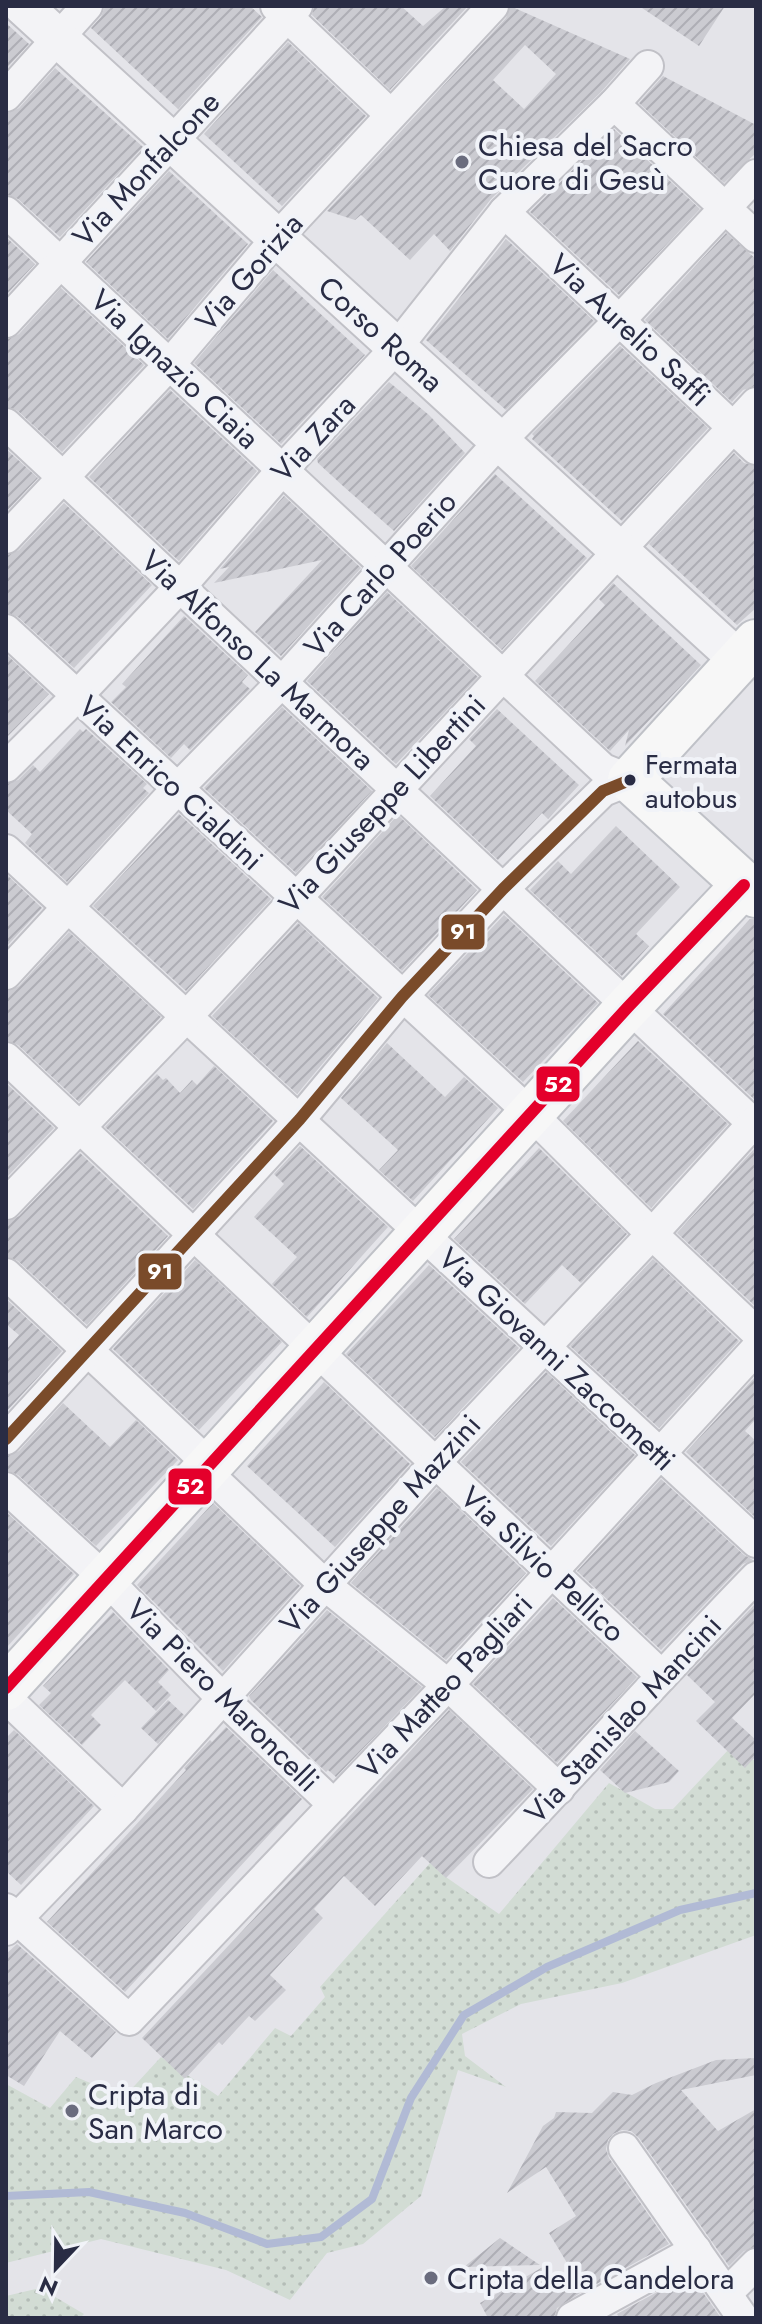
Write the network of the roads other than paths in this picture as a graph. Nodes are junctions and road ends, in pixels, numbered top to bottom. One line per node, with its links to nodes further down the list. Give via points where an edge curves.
1 (23, 6): 5 (street, Corso Roma)
2 (87, 6): 5 (street)
3 (493, 6): 9 (street, Via Gorizia)
4 (287, 10): 9 (street); 10 (street, Via Monfalcone)
5 (60, 38): 7 (street); 10 (street, Corso Roma)
6 (648, 66): 8 (street, Via Zara)
7 (6, 96)
8 (614, 104): 12 (street); 14 (street, Via Zara)
9 (391, 115): 16 (street, Via Gorizia)
10 (172, 141): 16 (street, Corso Roma); 17 (street, Via Monfalcone)
11 (756, 175): 12 (street, Via Carlo Poerio)
12 (725, 208): 15 (street); 18 (street, Via Carlo Poerio)
13 (6, 212): 17 (street, Via Ignazio Ciaia)
14 (504, 212): 18 (street, Via Aurelio Saffi); 20 (street, Via Zara)
15 (756, 237)
16 (277, 238): 20 (street, Corso Roma); 21 (street, Via Gorizia)
17 (60, 261): 19 (street, Via Monfalcone); 21 (street, Via Ignazio Ciaia)
18 (619, 321): 24 (street, Via Aurelio Saffi); 25 (street, Via Carlo Poerio)
19 (6, 322)
20 (396, 348): 25 (street, Corso Roma); 27 (street, Via Zara)
21 (170, 364): 27 (street, Via Ignazio Ciaia); 28 (street, Via Gorizia)
22 (756, 403): 24 (street, Via Giuseppe Libertini)
23 (6, 424): 28 (street, Via Alfonso La Marmora)
24 (734, 428): 26 (street, Via Aurelio Saffi); 30 (street, Via Giuseppe Libertini)
25 (500, 441): 30 (street, Corso Roma); 31 (street, Via Carlo Poerio)
26 (756, 449)
27 (283, 469): 31 (street, Via Ignazio Ciaia); 32 (street, Via Zara)
28 (63, 477): 29 (street, Via Gorizia); 32 (street, Via Alfonso La Marmora)
29 (6, 538)
30 (619, 550): 34 (street, Corso Roma); 35 (street, Via Giuseppe Libertini)
31 (387, 566): 35 (street, Via Ignazio Ciaia); 36 (street, Via Carlo Poerio)
32 (180, 587): 36 (street, Via Alfonso La Marmora); 37 (street, Via Zara)
33 (6, 630): 37 (street, Via Enrico Cialdini)
34 (748, 651): 39 (main road)
35 (502, 676): 39 (street, Via Ignazio Ciaia, via 603,769); 41 (street, Via Giuseppe Libertini)
36 (282, 682): 40 (street, Via Carlo Poerio); 41 (street, Via Alfonso La Marmora)
37 (77, 696): 38 (street, Via Zara); 40 (street, Via Enrico Cialdini)
38 (6, 767)
39 (630, 780): 43 (street, via 603,791); 44 (main road)
40 (177, 789): 45 (street, Via Enrico Cialdini); 46 (street, Via Carlo Poerio)
41 (396, 789): 43 (street, Via Alfonso La Marmora); 45 (street, Via Giuseppe Libertini)
42 (6, 850): 46 (street, Via Giovanni Zaccometti)
43 (503, 889): 48 (street); 49 (street, Via Alfonso La Marmora)
44 (750, 890): 49 (main road)
45 (295, 897): 48 (street, Via Enrico Cialdini); 50 (street, Via Giuseppe Libertini)
46 (68, 907): 47 (street, Via Carlo Poerio); 50 (street, Via Giovanni Zaccometti)
47 (6, 974)
48 (402, 997): 52 (street, Via Enrico Cialdini); 53 (street)
49 (628, 1007): 52 (main road); 54 (street, Via Alfonso La Marmora)
50 (187, 1016): 53 (street, Via Giovanni Zaccometti); 55 (street, Via Giuseppe Libertini)
51 (6, 1058): 55 (street, Via Silvio Pellico)
52 (531, 1114): 58 (main road); 59 (street, Via Enrico Cialdini)
53 (300, 1119): 57 (street); 58 (street, Via Giovanni Zaccometti)
54 (755, 1123): 59 (street, Via Giuseppe Mazzini)
55 (81, 1129): 56 (street, Via Giuseppe Libertini); 57 (street, Via Silvio Pellico)
56 (6, 1204)
57 (193, 1234): 63 (street); 64 (street, Via Silvio Pellico)
58 (421, 1234): 62 (street, Via Giovanni Zaccometti); 64 (main road)
59 (652, 1234): 61 (street, Via Enrico Cialdini); 62 (street, Via Giuseppe Mazzini)
60 (6, 1274): 63 (street)
61 (756, 1332)
62 (545, 1347): 67 (street, Via Giovanni Zaccometti); 68 (street, Via Giuseppe Mazzini)
63 (88, 1348): 66 (street); 69 (street)
64 (316, 1349): 68 (street, Via Silvio Pellico); 69 (main road)
65 (756, 1349): 67 (street, Via Matteo Pagliari)
66 (6, 1439)
67 (660, 1454): 71 (street, Via Giovanni Zaccometti); 72 (street, Via Matteo Pagliari)
68 (436, 1462): 72 (street, Via Silvio Pellico); 75 (street, Via Giuseppe Mazzini)
69 (216, 1475): 74 (main road); 75 (street)
70 (6, 1488): 74 (street, Via Piero Maroncelli)
71 (756, 1542)
72 (551, 1572): 76 (street, Via Silvio Pellico); 77 (street, Via Matteo Pagliari)
73 (756, 1577): 76 (street, Via Stanislao Mancini)
74 (106, 1579): 78 (main road); 80 (street, Via Piero Maroncelli)
75 (325, 1585): 77 (street); 80 (street, Via Giuseppe Mazzini)
76 (661, 1675): 81 (street, Via Stanislao Mancini)
77 (448, 1685): 81 (street); 82 (street, Via Matteo Pagliari)
78 (6, 1688)
79 (6, 1698): 83 (street)
80 (222, 1698): 82 (street, Via Piero Maroncelli); 83 (street, Via Giuseppe Mazzini)
81 (559, 1789): 84 (street, Via Stanislao Mancini)
82 (334, 1805): 85 (street, Via Matteo Pagliari, via 129,2020)
83 (123, 1809): 85 (street, Via Giuseppe Mazzini)
84 (489, 1862)
85 (10, 1919)
86 (624, 2148): 87 (street)
87 (696, 2250): 89 (street); 90 (street)
88 (756, 2264): 89 (street)
89 (735, 2306)
90 (572, 2318)

